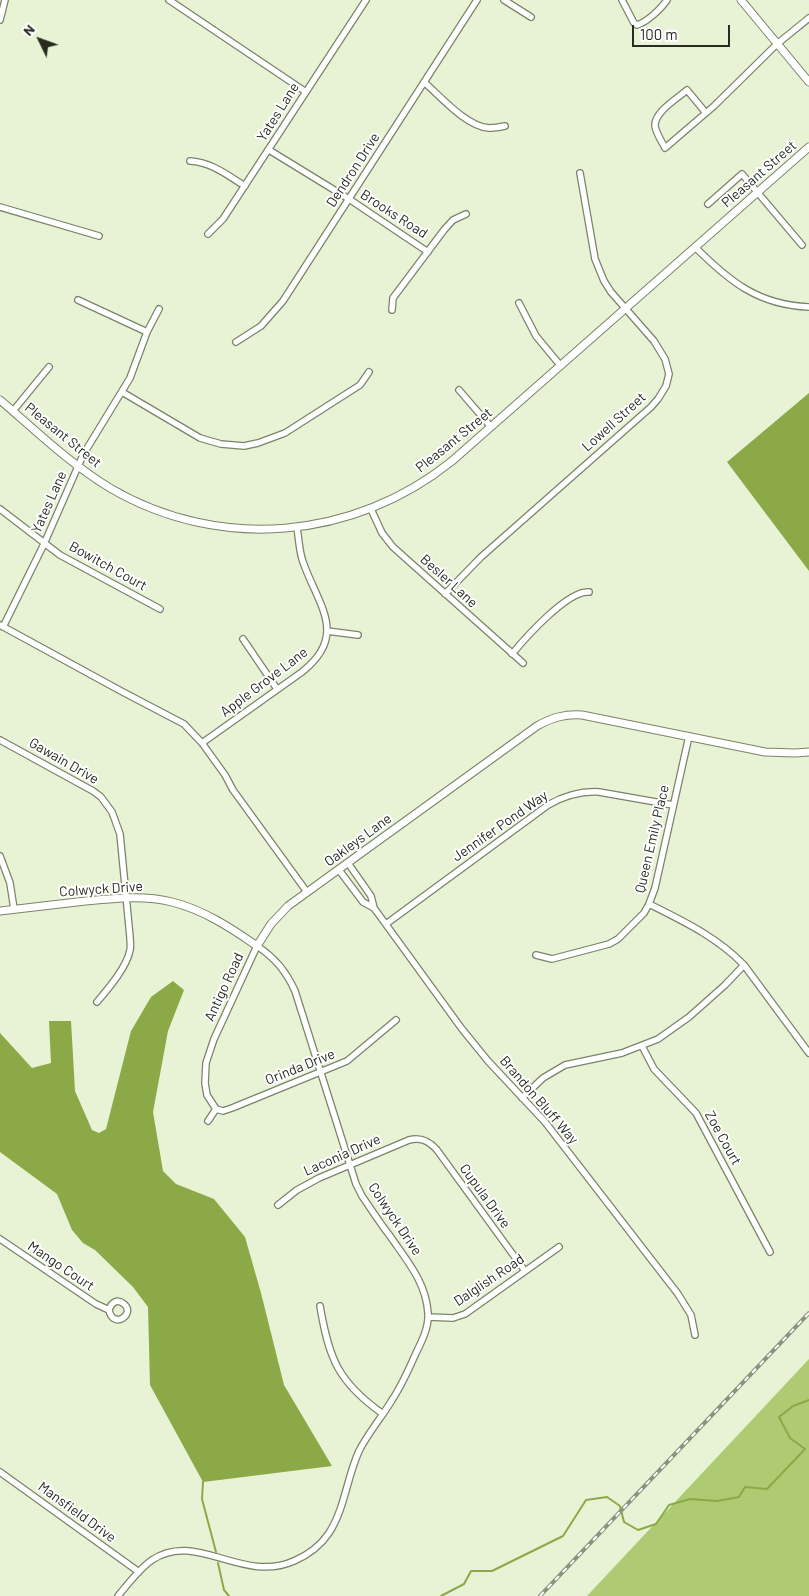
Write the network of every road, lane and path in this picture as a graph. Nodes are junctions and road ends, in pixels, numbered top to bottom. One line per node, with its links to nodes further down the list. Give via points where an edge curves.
1 (169, 0): 15 (street)
2 (366, 0): 15 (street, Yates Lane)
3 (477, 0): 13 (street, Dendron Drive)
4 (504, 0): 9 (street)
5 (622, 0): 6 (street, via 637,25)
6 (667, 0)
7 (741, 0): 12 (street)
8 (3, 2): 11 (street)
9 (531, 17)
10 (809, 18): 12 (street)
11 (0, 20)
12 (778, 44): 14 (street); 16 (street)
13 (424, 82): 17 (street, via 475,125); 24 (street, Dendron Drive)
14 (809, 82)
15 (306, 92): 19 (street, Yates Lane)
16 (706, 113): 16 (street, via 687,90 665,108 656,118 655,127 665,148)
17 (505, 126)
18 (809, 146): 23 (street, Pleasant Street)
19 (269, 150): 22 (street, Yates Lane); 24 (street, Brooks Road)
20 (190, 161): 22 (street, via 212,166)
21 (580, 173): 36 (street, Lowell Street, via 598,269)
22 (245, 186): 28 (street, Yates Lane, via 224,219)
23 (757, 192): 25 (street, via 742,174); 30 (street); 31 (street, Pleasant Street)
24 (349, 199): 32 (street, Brooks Road); 40 (street, Dendron Drive, via 276,311 261,326)
25 (708, 204)
26 (0, 206): 29 (street)
27 (466, 214): 32 (street, via 453,220)
28 (208, 234)
29 (99, 236)
30 (802, 245)
31 (695, 247): 35 (street, via 716,268 757,295); 36 (street, Pleasant Street)
32 (428, 252): 38 (street, via 394,298)
33 (78, 300): 39 (street)
34 (519, 303): 41 (street, via 536,336)
35 (809, 307)
36 (625, 308): 41 (street, Pleasant Street); 55 (street, Lowell Street, via 665,359 669,374 658,399 481,557)
37 (159, 309): 39 (street, Yates Lane)
38 (392, 310)
39 (147, 332): 45 (street, Yates Lane)
40 (236, 342)
41 (560, 365): 48 (street, Pleasant Street)
42 (49, 367): 47 (street)
43 (369, 372): 45 (street, via 360,385 285,433 244,446 200,438)
44 (459, 390): 48 (street)
45 (122, 392): 49 (street, Yates Lane)
46 (0, 400): 47 (street, Pleasant Street)
47 (13, 411): 49 (street, Pleasant Street)
48 (491, 427): 51 (street, Pleasant Street, via 433,475)
49 (78, 466): 52 (street, Pleasant Street, via 118,492 170,515 234,528); 53 (street, Yates Lane)
50 (0, 509): 53 (street, Bowitch Court)
51 (371, 509): 52 (street, Pleasant Street); 55 (street, Besler Lane, via 382,533 393,547)
52 (297, 528): 58 (street, via 302,560 325,615)
53 (44, 544): 56 (street, Bowitch Court); 57 (street, Yates Lane)
54 (589, 592): 61 (street, via 582,592 566,601)
55 (445, 594): 61 (street, Besler Lane)
56 (160, 609)
57 (2, 626): 66 (street, via 177,719)
58 (327, 631): 59 (street); 63 (street, Apple Grove Lane, via 324,647 313,664)
59 (358, 635)
60 (243, 639): 63 (street)
61 (512, 654): 62 (street, Besler Lane)
62 (522, 663)
63 (277, 689): 66 (street, Apple Grove Lane)
64 (689, 736): 67 (street, Oakleys Lane, via 766,752); 68 (street, Queen Emily Place); 70 (street, Oakleys Lane, via 582,715 550,719)
65 (0, 740): 73 (street, Gawain Drive, via 94,791 109,807 120,834)
66 (202, 743): 72 (street)
67 (809, 752)
68 (673, 805): 74 (street, Queen Emily Place); 78 (street, Jennifer Pond Way, via 588,792 557,800)
69 (0, 856): 76 (street, via 10,883)
70 (348, 863): 71 (street, Oakleys Lane); 75 (street, Brandon Bluff Way, via 371,896)
71 (339, 870): 72 (street, Oakleys Lane); 75 (street, Brandon Bluff Way, via 363,902)
72 (307, 892): 79 (street, Antigo Road, via 277,916)
73 (126, 898): 76 (street, Colwyck Drive); 79 (street, Colwyck Drive, via 160,900 197,910); 82 (street, Gawain Drive, via 130,938 128,959)
74 (649, 904): 80 (street, Queen Emily Place, via 644,913 609,944 552,959); 81 (street, via 692,925 733,953)
75 (374, 908): 78 (street, Brandon Bluff Way)
76 (14, 909): 77 (street, Colwyck Drive)
77 (0, 911)
78 (386, 924): 87 (street, Brandon Bluff Way, via 462,1029)
79 (258, 946): 86 (street, Colwyck Drive, via 290,979); 88 (street, Antigo Road, via 208,1056 205,1083 207,1095)
80 (536, 955)
81 (744, 965): 84 (street, via 689,1017); 85 (street)
82 (97, 1002)
83 (396, 1020): 86 (street, Orinda Drive, via 356,1055)
84 (642, 1046): 87 (street, via 566,1065 543,1078); 95 (street, Zoe Court, via 654,1069 696,1113)
85 (809, 1053)
86 (321, 1073): 88 (street, Orinda Drive, via 232,1108); 91 (street, Colwyck Drive)
87 (522, 1098): 100 (street, Brandon Bluff Way, via 545,1122 684,1301)
88 (216, 1109): 89 (street)
89 (208, 1121)
90 (422, 1139): 91 (street, Laconia Drive, via 409,1140); 96 (street, Cupula Drive, via 437,1150)
91 (350, 1164): 92 (street, Laconia Drive, via 308,1183); 99 (street, Colwyck Drive, via 362,1196 423,1286)
92 (278, 1205)
93 (0, 1239): 98 (street, Mango Court)
94 (559, 1247): 96 (street, Dalglish Road)
95 (770, 1252)
96 (525, 1271): 99 (street, Dalglish Road, via 465,1314 453,1318)
97 (320, 1306): 101 (street, via 338,1370 359,1396)
98 (109, 1310)
99 (428, 1317): 101 (street, Colwyck Drive, via 411,1365)
100 (695, 1335)
101 (383, 1414): 103 (street, Colwyck Drive, via 360,1449 336,1521 323,1540 306,1555 286,1565 258,1568 180,1550 161,1555)
102 (0, 1472): 103 (street, Mansfield Drive)
103 (139, 1572): 104 (street, Colwyck Drive)
104 (118, 1596)

